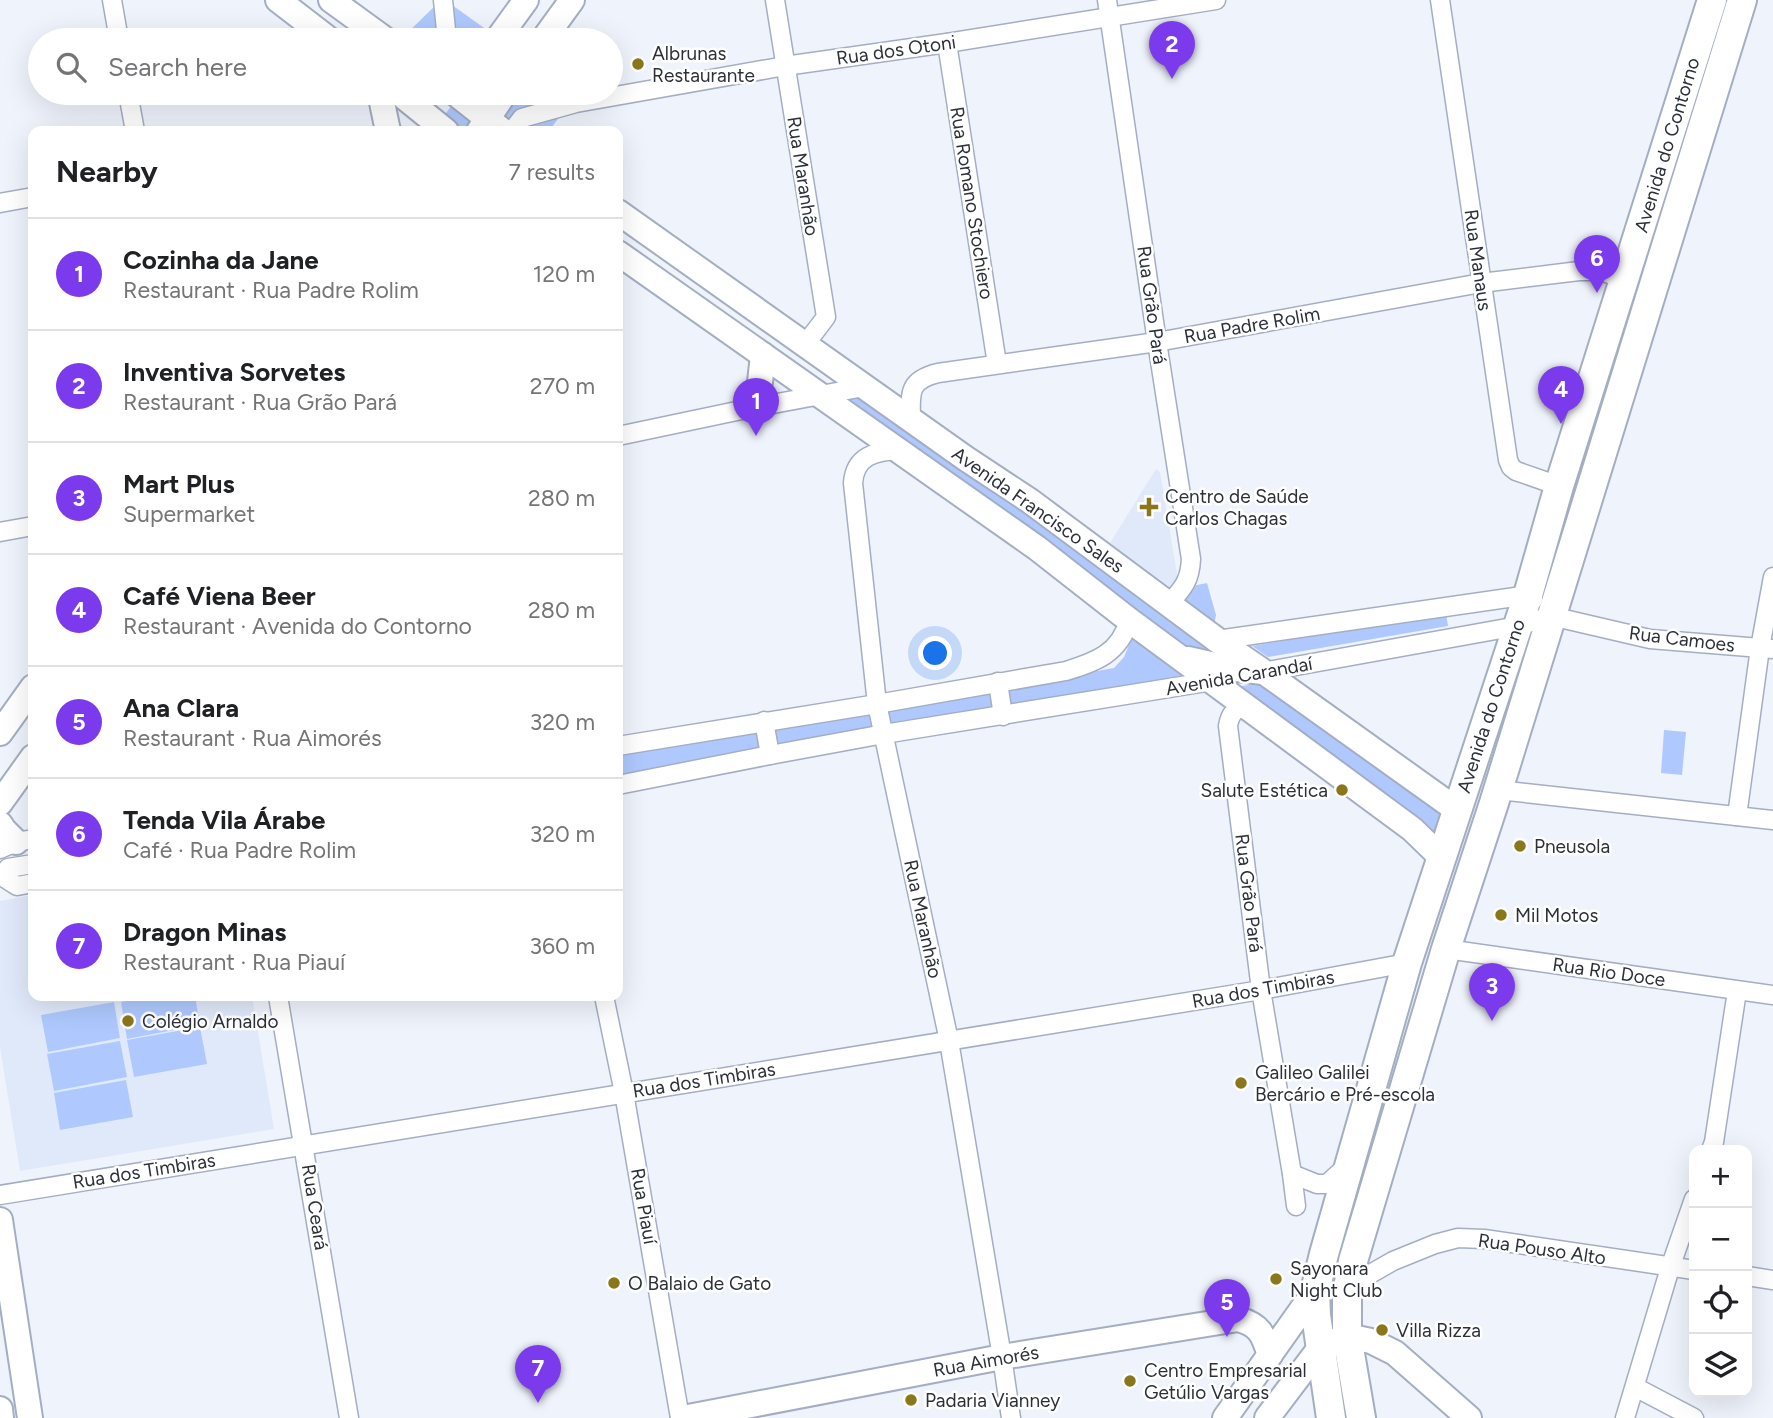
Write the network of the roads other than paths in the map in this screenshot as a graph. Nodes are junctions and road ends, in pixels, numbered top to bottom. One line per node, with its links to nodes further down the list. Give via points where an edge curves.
1 (112, 0): 13 (street)
2 (278, 0): 14 (street)
3 (331, 0): 15 (street)
4 (526, 0): 17 (street)
5 (572, 0): 18 (street)
6 (775, 0): 20 (street, Rua Maranhão)
7 (1216, 0): 12 (street, Rua dos Otoni)
8 (1440, 0): 38 (street, Rua Manaus)
9 (1712, 0): 37 (main road, Avenida do Contorno)
10 (1742, 0): 58 (main road, Avenida do Contorno)
11 (443, 1): 16 (street)
12 (1108, 9): 19 (street, Rua dos Otoni); 39 (street, Rua Grão Pará)
13 (117, 28)
14 (314, 28)
15 (370, 28)
16 (446, 28)
17 (506, 28)
18 (552, 28)
19 (947, 43): 20 (street, Rua dos Otoni); 42 (street, Rua Romano Stochiero)
20 (785, 66): 21 (street, Rua dos Otoni); 40 (street, Rua Maranhão, via 826,317)
21 (623, 95)
22 (130, 105): 29 (street)
23 (381, 105): 30 (street)
24 (412, 105): 31 (street)
25 (448, 105): 32 (street)
26 (477, 105): 28 (street)
27 (566, 105): 28 (street, Rua dos Otoni)
28 (501, 118)
29 (134, 126)
30 (383, 126)
31 (434, 126)
32 (437, 126)
33 (28, 198): 34 (street)
34 (0, 203)
35 (623, 216): 40 (street, Avenida Francisco Sales)
36 (623, 256): 41 (street, Avenida Francisco Sales)
37 (1625, 279): 38 (street, Rua Padre Rolim, via 1600,271 1579,271); 49 (main road, Avenida do Contorno)
38 (1481, 283): 39 (street, Rua Padre Rolim); 49 (street, Rua Manaus, via 1508,460 1516,471)
39 (1157, 342): 42 (street, Rua Padre Rolim); 57 (street, Rua Grão Pará, via 1191,559 1190,575)
40 (804, 346): 43 (street, Avenida Francisco Sales)
41 (764, 355): 44 (street, Avenida Francisco Sales); 45 (street)
42 (997, 364): 46 (street, Rua Padre Rolim, via 938,373 918,381 912,389)
43 (864, 387): 44 (street); 46 (street, Avenida Francisco Sales)
44 (819, 395): 45 (street); 48 (street, Avenida Francisco Sales)
45 (751, 408): 47 (street)
46 (911, 419): 50 (street, Avenida Francisco Sales)
47 (623, 435)
48 (899, 450): 53 (street, Avenida Francisco Sales); 69 (street, Rua Maranhão, via 882,451 859,463 853,483)
49 (1559, 486): 55 (main road, Avenida do Contorno)
50 (1058, 523): 53 (street); 57 (street, Avenida Francisco Sales)
51 (28, 527): 52 (street)
52 (0, 533)
53 (1037, 548): 59 (street, Avenida Francisco Sales)
54 (1773, 577): 63 (street)
55 (1528, 595): 56 (street, Avenida Carandaí); 58 (street); 60 (main road, Avenida do Contorno)
56 (1471, 603): 61 (street); 62 (street, Avenida Carandaí)
57 (1169, 604): 62 (street, Avenida Francisco Sales)
58 (1551, 616): 60 (street, Avenida Carandaí); 63 (street, Rua Camoes, via 1650,639); 79 (main road, Avenida do Contorno)
59 (1129, 620): 64 (street, Avenida Francisco Sales); 66 (street, via 1125,634 1103,657 1066,671)
60 (1517, 626): 61 (street, Avenida Carandaí); 81 (main road, Avenida do Contorno)
61 (1474, 633): 65 (street, Avenida Carandaí)
62 (1217, 640): 65 (street, Avenida Francisco Sales)
63 (1766, 649): 82 (street)
64 (1175, 653): 65 (street, via 1209,665); 67 (street, Avenida Francisco Sales)
65 (1264, 672): 67 (street, Avenida Carandaí); 81 (street, Avenida Francisco Sales)
66 (999, 682): 69 (street); 71 (street)
67 (1212, 682): 70 (street, Avenida Francisco Sales); 71 (street, Avenida Carandaí)
68 (28, 694): 73 (street)
69 (877, 704): 72 (street); 74 (street, Rua Maranhão)
70 (1247, 706): 84 (street, Avenida Francisco Sales, via 1412,830); 90 (street, Rua Grão Pará, via 1233,711 1228,726)
71 (1003, 716): 74 (street, Avenida Carandaí)
72 (764, 721): 75 (street); 76 (street)
73 (0, 733)
74 (884, 734): 76 (street, Avenida Carandaí); 95 (street, Rua Maranhão)
75 (623, 745)
76 (770, 755): 78 (street, Avenida Carandaí)
77 (28, 764): 80 (street)
78 (623, 784)
79 (1498, 790): 82 (street); 88 (main road, Avenida do Contorno)
80 (0, 803)
81 (1457, 810): 84 (main road, Avenida do Contorno); 88 (main road, via 1467,819 1471,839 1456,891)
82 (1737, 816): 83 (street)
83 (1773, 821)
84 (1442, 858): 89 (main road, Avenida do Contorno)
85 (28, 865): 86 (street)
86 (4, 872): 87 (street, via 17,886)
87 (28, 884)
88 (1449, 940): 91 (street, Rua Rio Doce); 105 (main road, Avenida do Contorno)
89 (1407, 963): 90 (street, Rua dos Timbiras); 99 (main road, Avenida do Contorno)
90 (1261, 990): 95 (street, Rua dos Timbiras); 100 (street, Rua Grão Pará)
91 (1737, 991): 92 (street, Rua Rio Doce); 97 (street)
92 (1773, 995)
93 (279, 1001): 98 (street, Rua Ceará)
94 (605, 1001): 96 (street, Rua Piauí)
95 (949, 1041): 96 (street, Rua dos Timbiras); 116 (street, Rua Maranhão)
96 (624, 1093): 98 (street, Rua dos Timbiras); 122 (street, Rua Piauí)
97 (1713, 1145)
98 (304, 1146): 101 (street, Rua dos Timbiras); 121 (street, Rua Ceará)
99 (1348, 1165): 100 (street, via 1326,1184); 111 (main road, Avenida do Contorno)
100 (1292, 1174): 102 (street, Rua Grão Pará)
101 (0, 1195)
102 (1296, 1206)
103 (1691, 1208): 107 (street)
104 (0, 1220): 120 (street)
105 (1357, 1250): 106 (street); 112 (main road, Avenida do Contorno)
106 (1393, 1261): 107 (street, Rua Pouso Alto, via 1458,1238); 112 (street, Rua Pouso Alto, via 1357,1281)
107 (1670, 1268): 108 (street, Rua Pouso Alto); 117 (street)
108 (1689, 1270)
109 (1752, 1277): 110 (street)
110 (1773, 1280)
111 (1315, 1291): 114 (main road, Avenida do Contorno); 115 (street)
112 (1347, 1293): 113 (main road, Avenida do Contorno)
113 (1347, 1336): 114 (street); 127 (main road, Avenida do Contorno); 128 (street, via 1395,1353)
114 (1320, 1348): 125 (street); 126 (main road, Avenida do Contorno)
115 (1270, 1355): 116 (street, Rua Aimorés, via 1258,1328 1238,1319); 124 (street)
116 (1002, 1357): 122 (street, Rua Aimorés); 123 (street, Rua Maranhão)
117 (1635, 1387): 129 (street); 130 (street)
118 (0, 1409): 119 (street)
119 (1, 1418)
120 (30, 1418)
121 (349, 1418)
122 (682, 1418)
123 (1011, 1418)
124 (1225, 1418)
125 (1268, 1418)
126 (1331, 1418)
127 (1361, 1418)
128 (1469, 1418)
129 (1625, 1418)
130 (1694, 1418)

